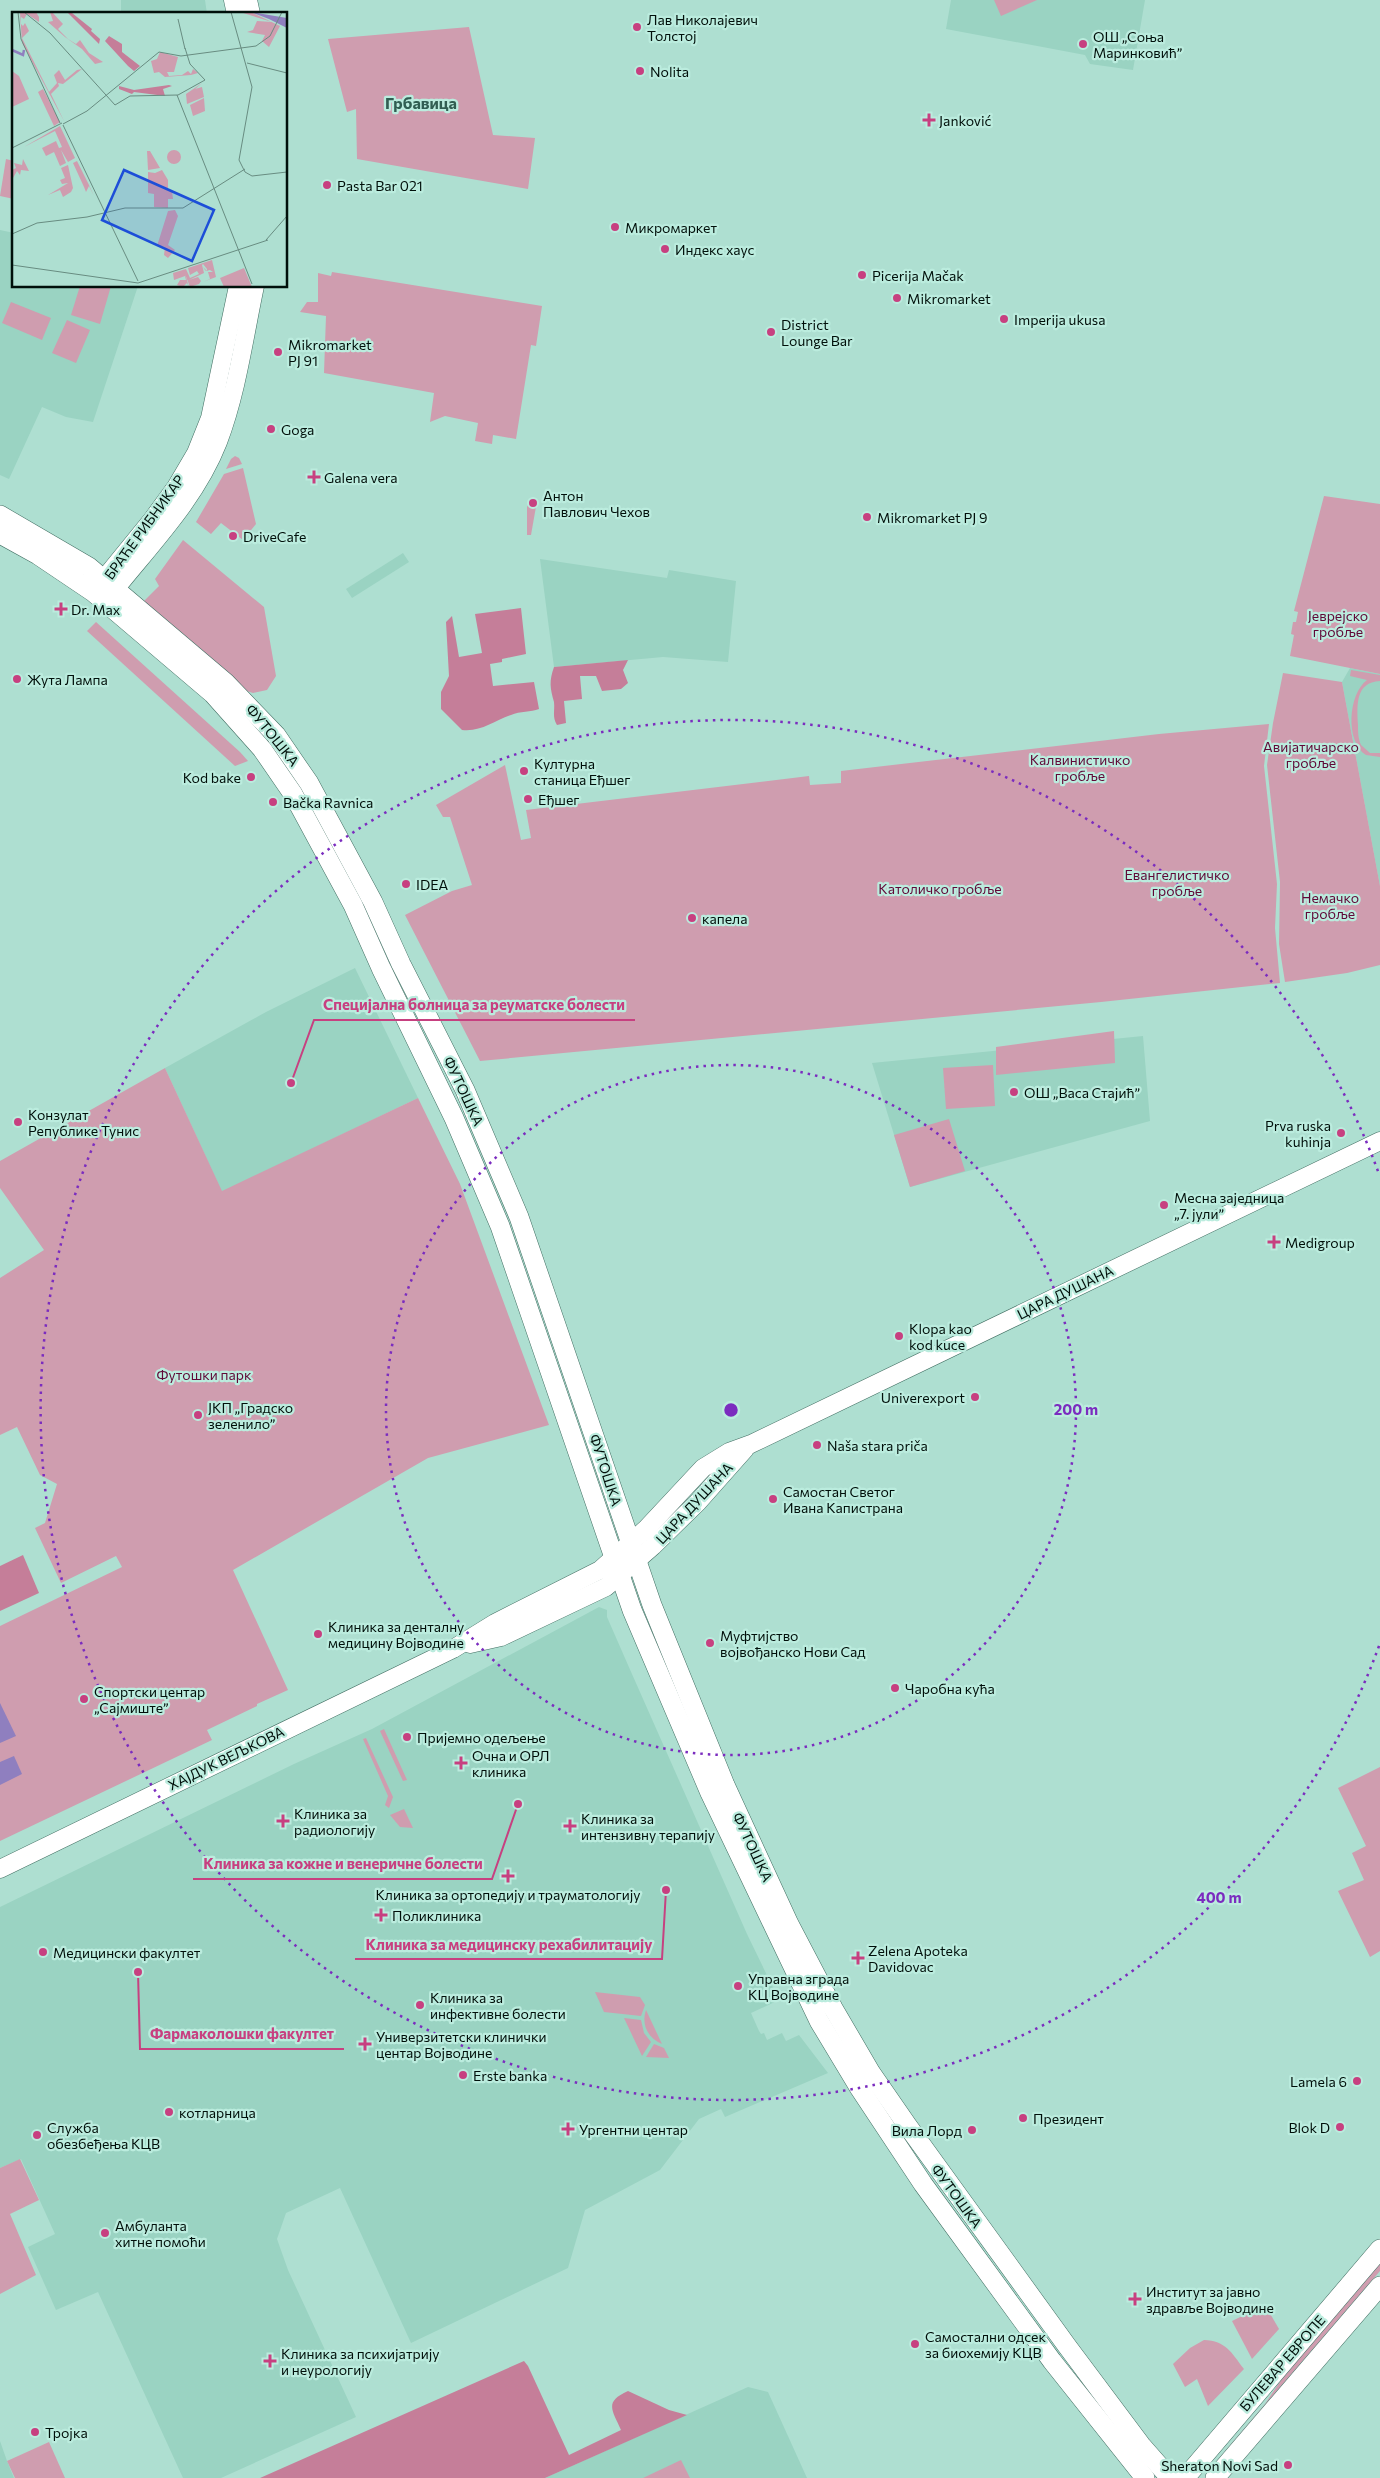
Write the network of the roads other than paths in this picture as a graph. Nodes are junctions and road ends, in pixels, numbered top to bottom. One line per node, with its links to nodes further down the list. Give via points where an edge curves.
1 (238, 288): 5 (street, БРАЋЕ РИБНИКАР, via 210,418 196,453)
2 (255, 288): 5 (street, БРАЋЕ РИБНИКАР, via 232,399 217,443 185,502)
3 (0, 515): 5 (main road, ФУТОШКА, via 48,541)
4 (0, 534): 6 (main road, ФУТОШКА, via 38,555)
5 (110, 583): 6 (street, БРАЋЕ РИБНИКАР); 8 (main road, ФУТОШКА, via 251,707 288,751 323,808 465,1090 519,1216)
6 (100, 598): 9 (main road, ФУТОШКА, via 213,694 262,748 293,794 349,896 454,1118 500,1226)
7 (1380, 1142): 8 (street, ЦАРА ДУШАНА, via 751,1444 698,1502)
8 (633, 1552): 9 (street, ХАЈДУК ВЕЉКОВА); 14 (main road, ФУТОШКА, via 724,1785 789,1924 833,2008 872,2073 947,2182)
9 (617, 1566): 10 (street, ХАЈДУК ВЕЉКОВА, via 594,1574 495,1623 453,1649); 13 (main road, ФУТОШКА, via 632,1610 710,1794 819,2021 923,2184 1052,2361)
10 (0, 1869)
11 (1380, 2249): 15 (main road, БУЛЕВАР ЕВРОПЕ)
12 (1380, 2286): 16 (main road, БУЛЕВАР ЕВРОПЕ)
13 (1145, 2478)
14 (1170, 2478)
15 (1185, 2478)
16 (1215, 2478)

